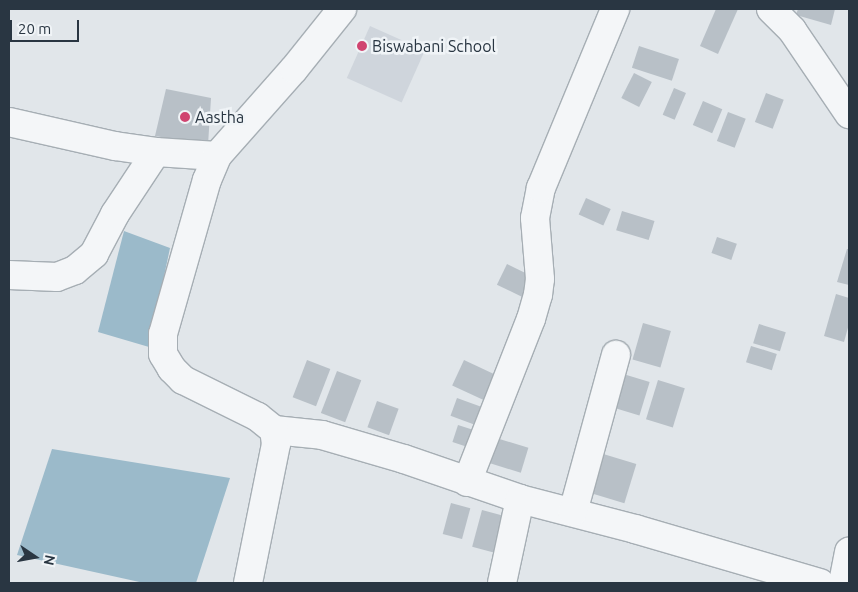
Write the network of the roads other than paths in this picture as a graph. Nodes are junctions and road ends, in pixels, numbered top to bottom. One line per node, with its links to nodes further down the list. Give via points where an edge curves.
1 (341, 9): 7 (street)
2 (615, 9): 11 (street, via 541,188 535,218 540,280 538,295)
3 (771, 9): 4 (street, via 792,30)
4 (849, 114)
5 (9, 122): 6 (street)
6 (156, 152): 7 (street); 8 (street, via 115,214 94,254 75,270 57,277)
7 (217, 156): 10 (street, via 206,180 163,334 164,354 172,370 183,380 258,417)
8 (9, 275)
9 (616, 355): 13 (street)
10 (274, 430): 11 (street, via 322,435); 15 (street, via 276,444)
11 (467, 482): 12 (street)
12 (520, 499): 13 (street); 16 (street)
13 (573, 512): 17 (street)
14 (849, 552): 18 (street)
15 (248, 583)
16 (502, 583)
17 (820, 583)
18 (843, 583)

